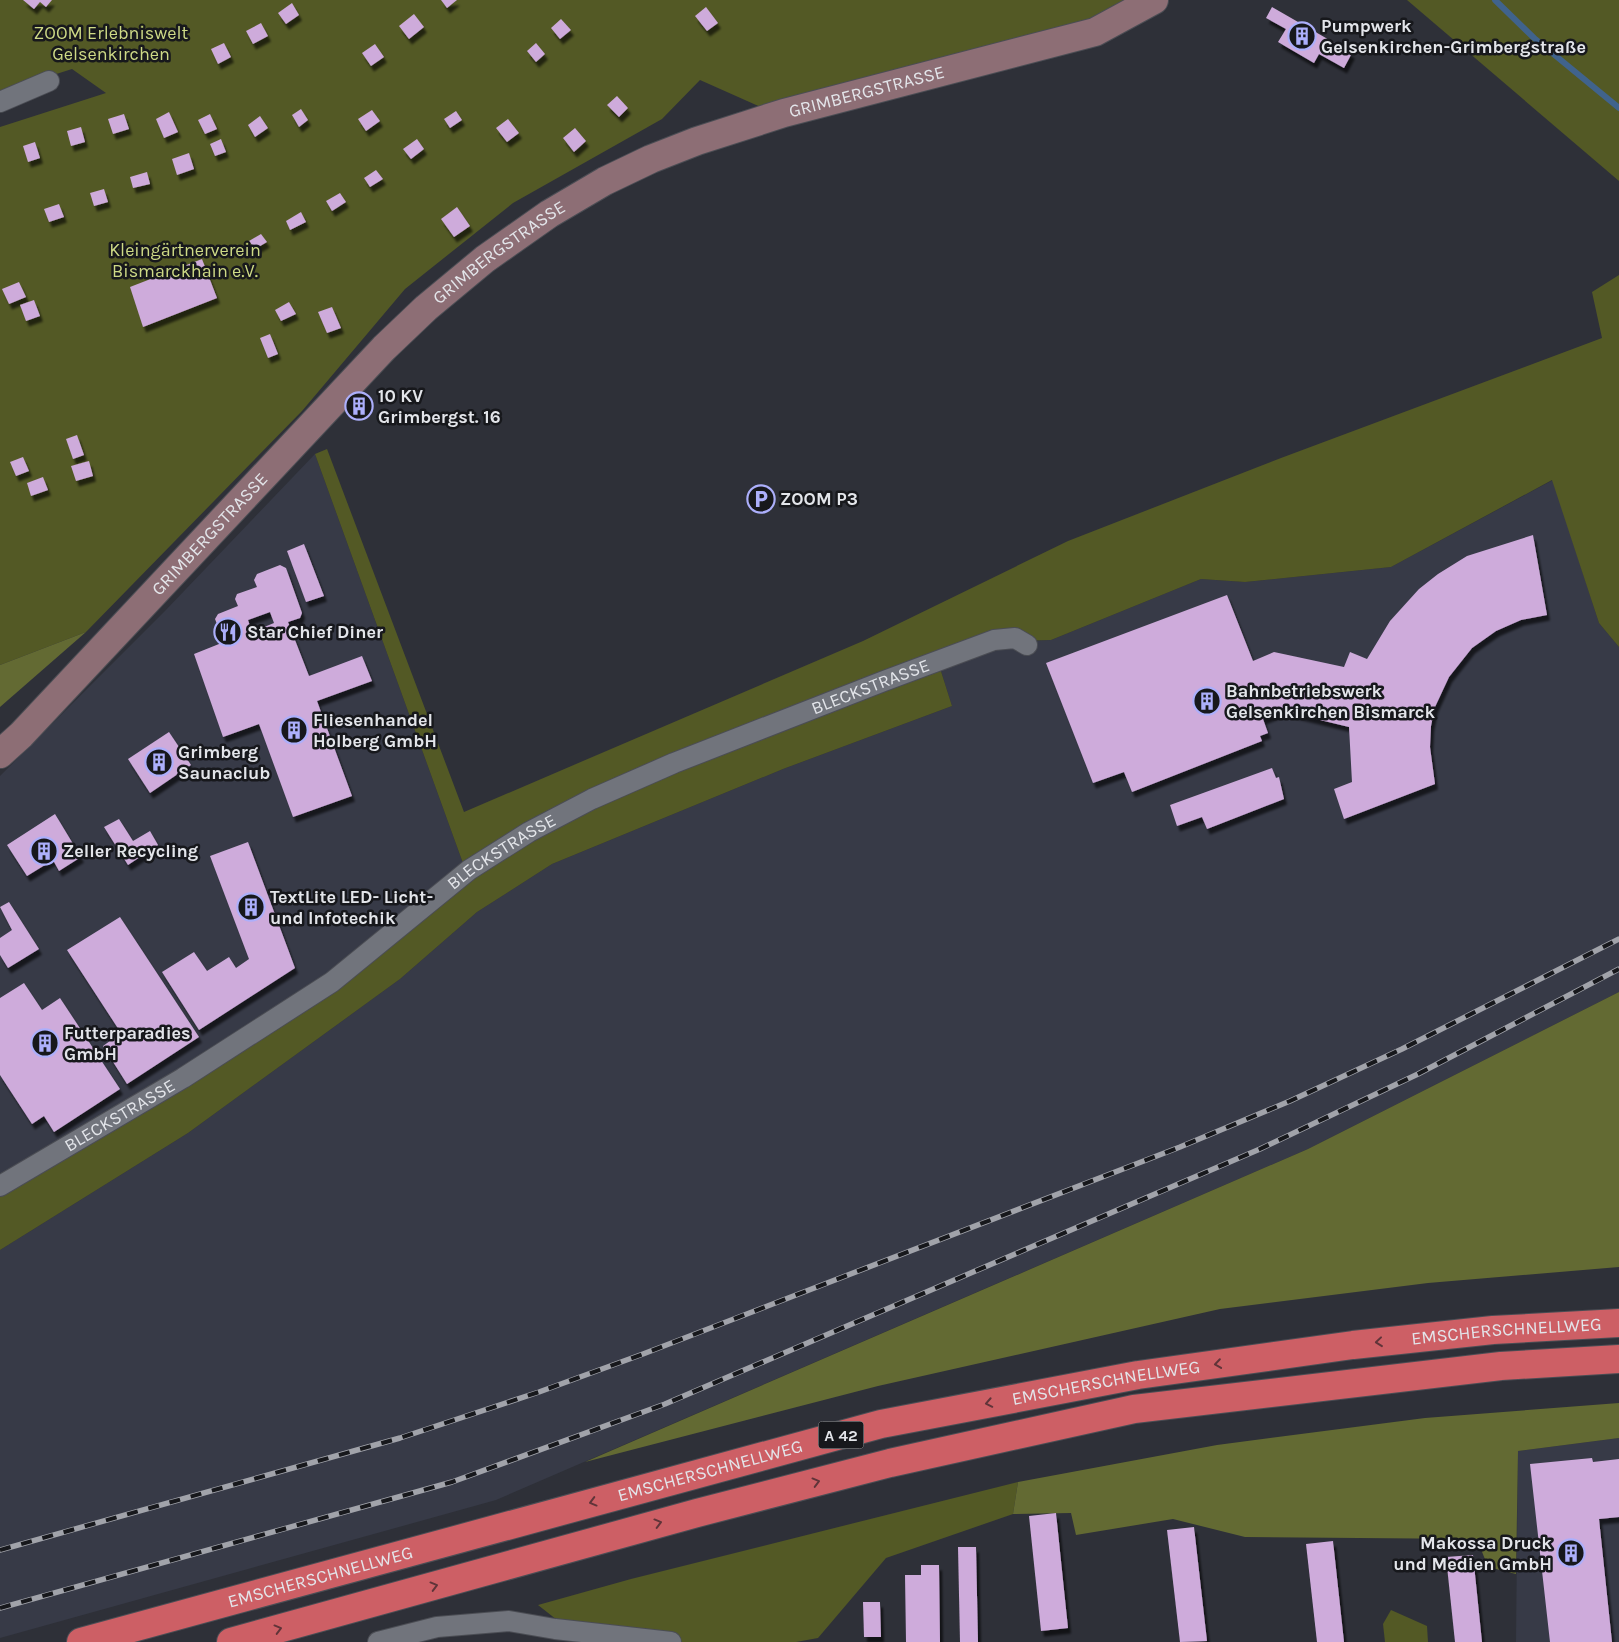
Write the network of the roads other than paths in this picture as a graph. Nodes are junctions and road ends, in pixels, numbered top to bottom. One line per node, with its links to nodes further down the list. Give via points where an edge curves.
1 (1154, 0): 5 (street, GRIMBERGSTRASSE, via 1095,32 784,113 697,141 605,180 549,214 485,258 384,348)
2 (49, 81): 3 (street)
3 (0, 102)
4 (1028, 645): 6 (street, BLECKSTRASSE, via 1015,638 994,640 884,681 674,763 529,832 469,870 332,982 183,1078)
5 (0, 754)
6 (0, 1186)
7 (1619, 1322): 9 (highway, EMSCHERSCHNELLWEG / A 42, one-way to 9, via 1353,1344 1138,1375 881,1424)
8 (1619, 1359): 10 (highway, EMSCHERSCHNELLWEG / A 42, one-way to 8, via 851,1473 1134,1410 1491,1367)
9 (81, 1642)
10 (231, 1642)
11 (378, 1642): 12 (street, via 437,1627 509,1621 554,1630)
12 (671, 1642)

